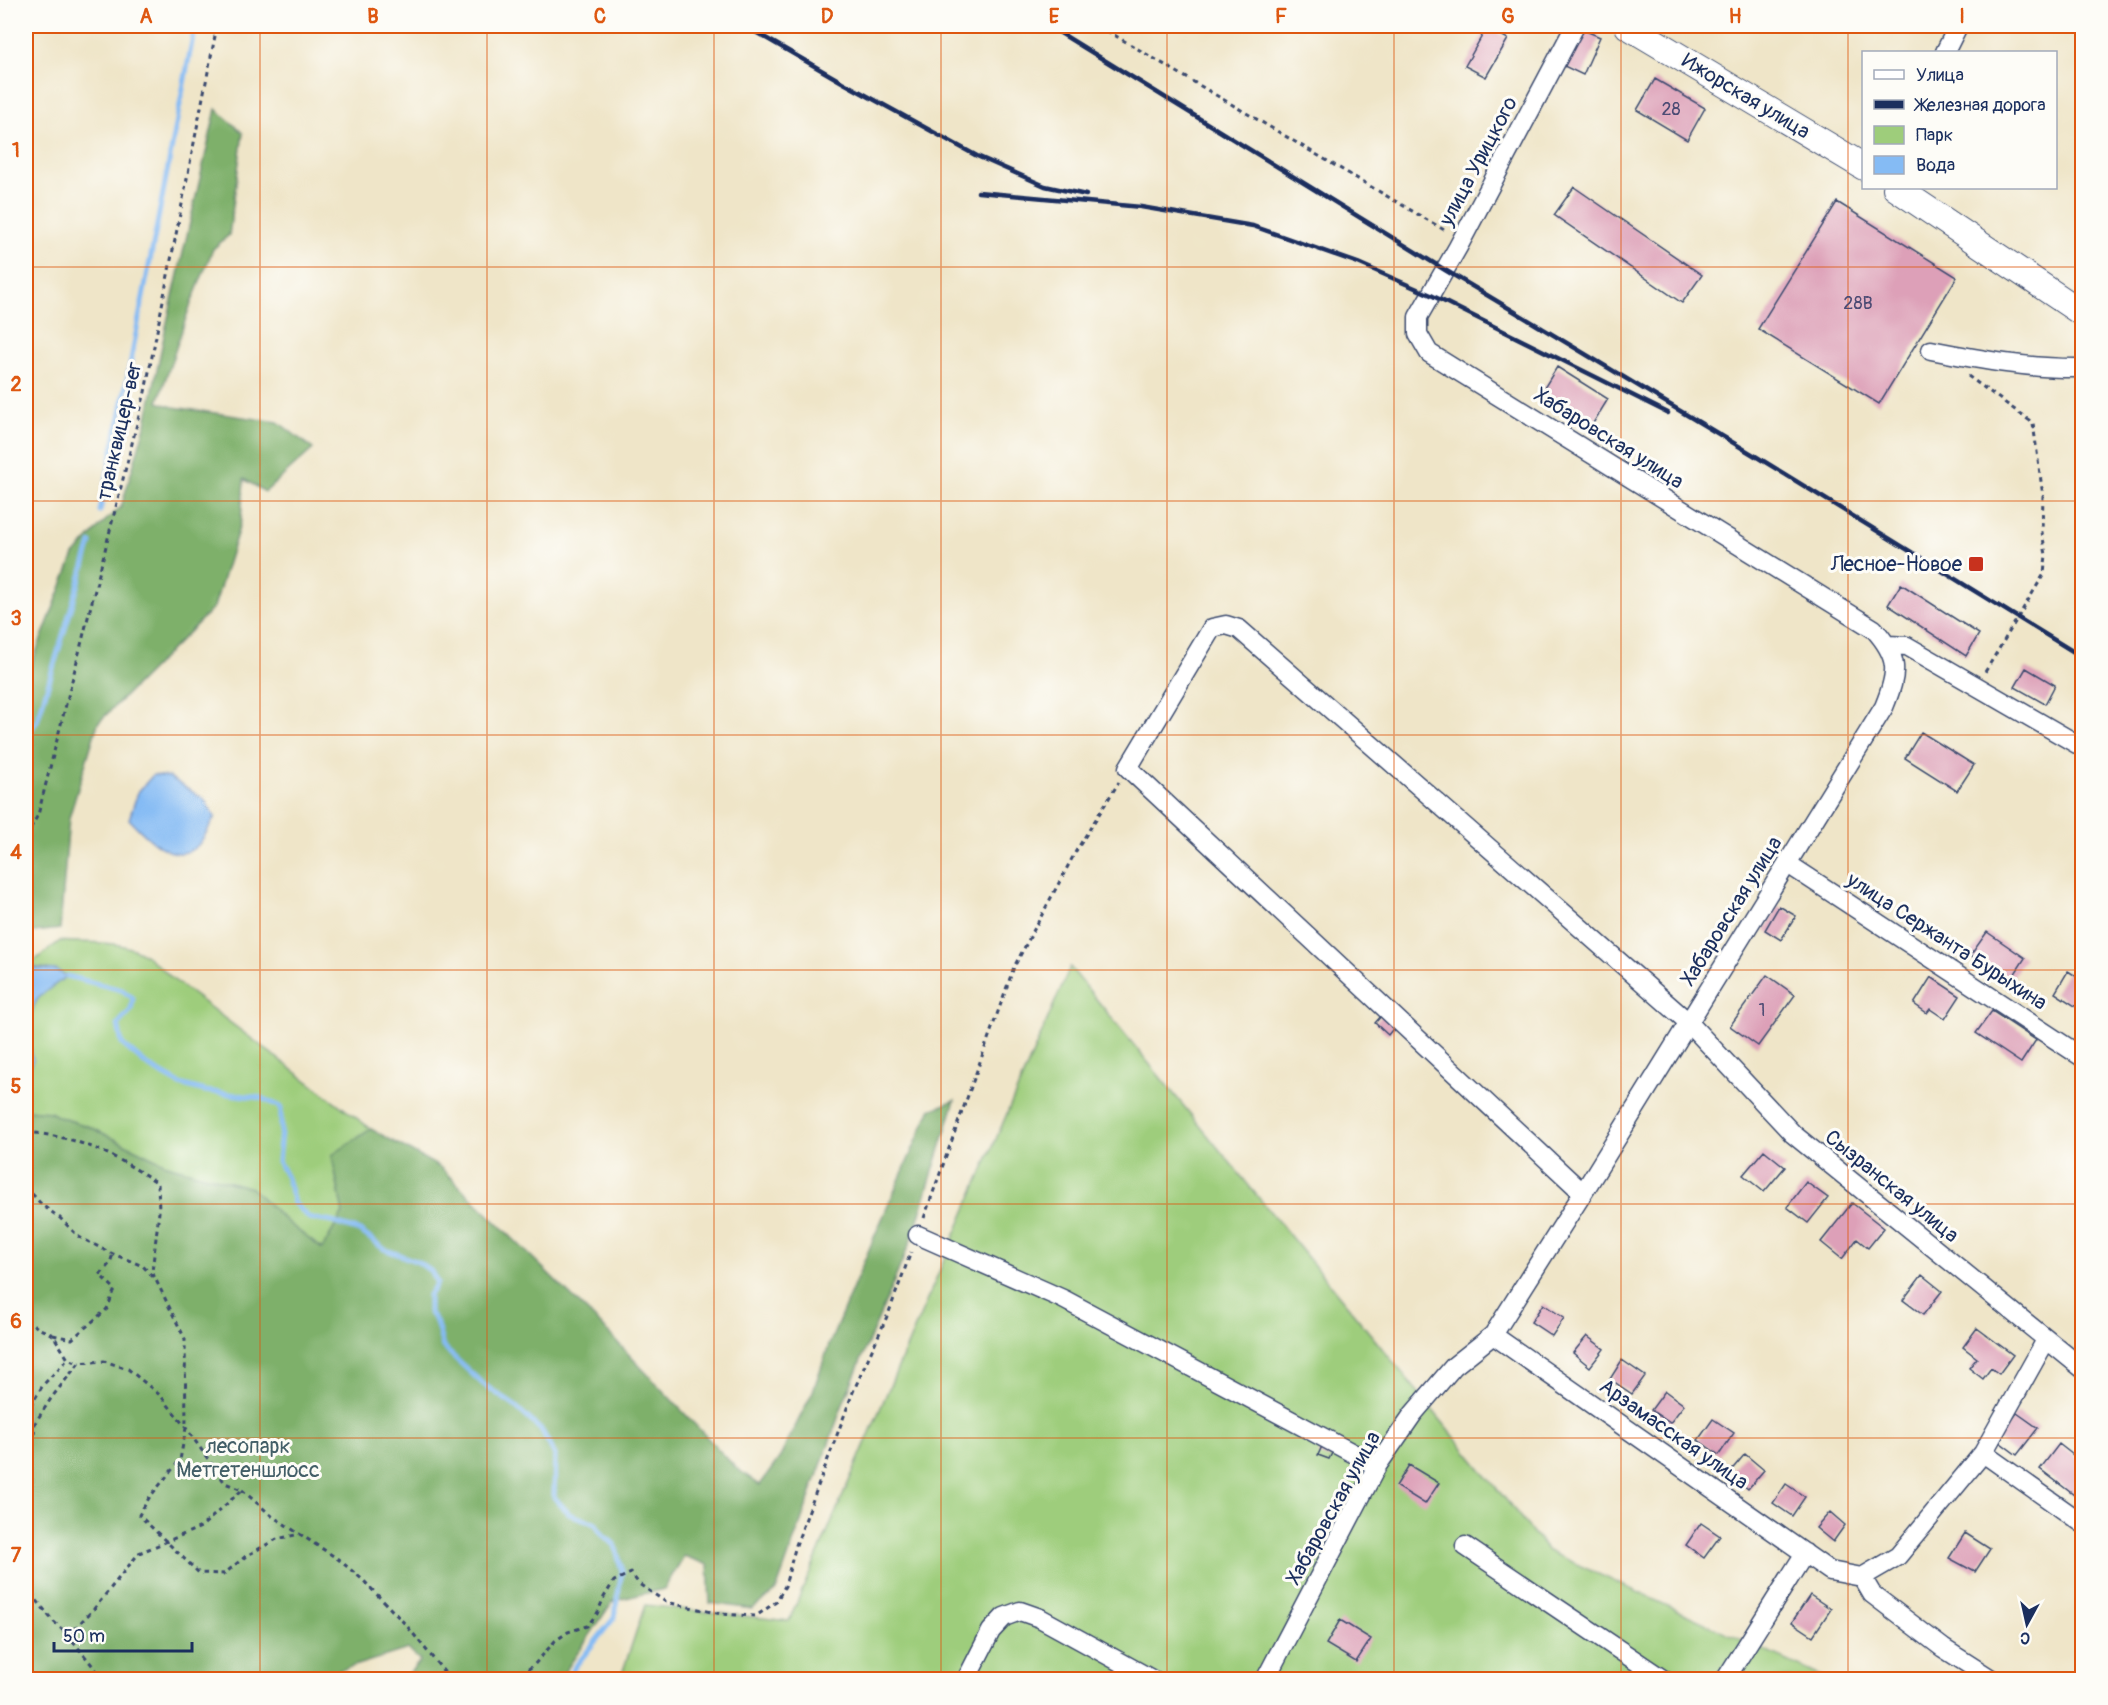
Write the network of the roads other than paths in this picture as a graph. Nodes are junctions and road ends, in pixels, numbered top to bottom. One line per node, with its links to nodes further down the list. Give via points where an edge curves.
1 (1575, 26): 8 (street, улица Урицкого)
2 (1628, 26): 5 (street, Ижорская улица)
3 (1958, 26): 4 (street)
4 (1946, 51)
5 (1862, 166)
6 (1897, 189): 7 (street)
7 (2082, 313)
8 (1418, 317): 11 (street, Хабаровская улица, via 1418,334 1429,353 1874,629)
9 (1931, 350): 10 (street, via 2057,369)
10 (2082, 368)
11 (1889, 645): 12 (street, via 1906,646); 13 (street, Хабаровская улица, via 1894,663 1893,686 1884,707)
12 (2082, 747)
13 (1788, 864): 14 (street, Хабаровская улица); 15 (street, улица Сержанта Бурыхина)
14 (1688, 1022): 16 (street, Хабаровская улица); 16 (street, Сызранская улица, via 1239,629 1226,625 1212,628 1128,768); 19 (street, Сызранская улица, via 1793,1134)
15 (2082, 1057)
16 (1583, 1193): 18 (street, Хабаровская улица)
17 (918, 1235): 22 (street, via 1063,1299)
18 (1493, 1335): 22 (street, Хабаровская улица, via 1454,1366 1413,1414); 25 (street, Арзамасская улица)
19 (2046, 1341): 20 (street, Сызранская улица); 21 (street)
20 (2082, 1368)
21 (1983, 1453): 23 (street); 26 (street, via 1898,1556)
22 (1377, 1466): 27 (street, Хабаровская улица)
23 (2082, 1523)
24 (1465, 1546): 30 (street)
25 (1805, 1553): 26 (street, Арзамасская улица, via 1830,1571); 31 (street)
26 (1862, 1577): 32 (street, via 1872,1594)
27 (1267, 1679)
28 (966, 1680): 29 (street, via 992,1631 1004,1617 1020,1611 1041,1618)
29 (1153, 1680)
30 (1664, 1680)
31 (1725, 1680)
32 (1993, 1680)

